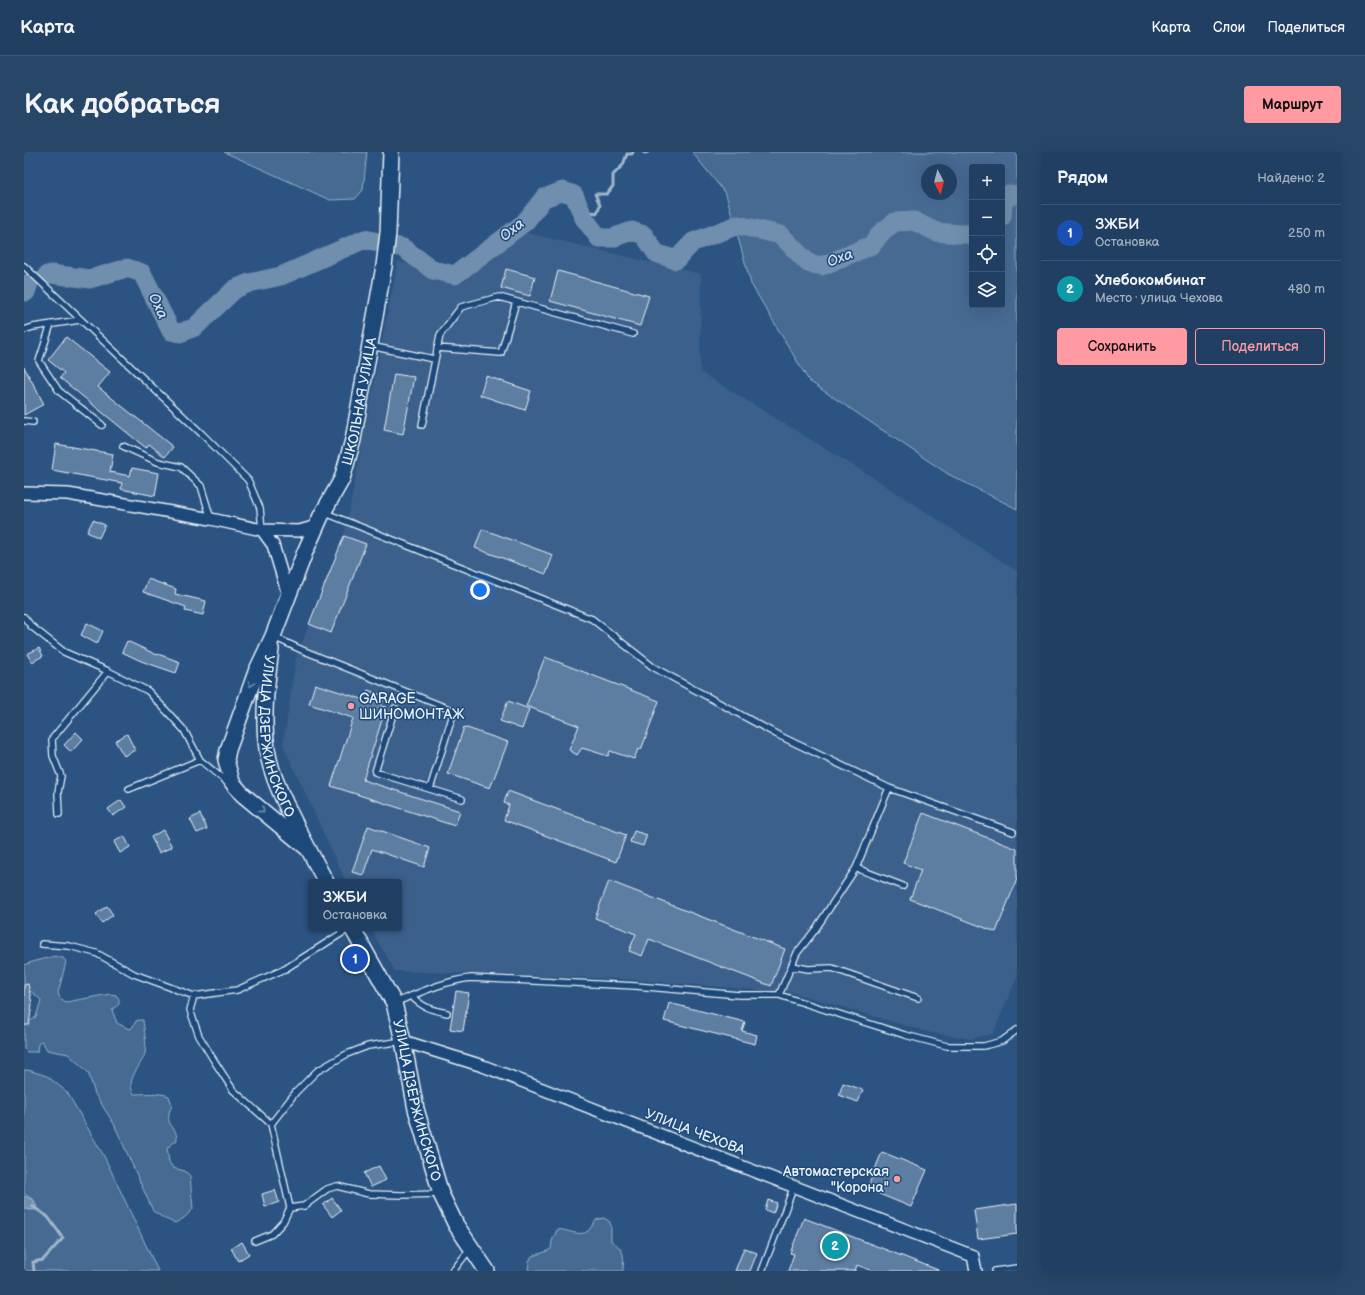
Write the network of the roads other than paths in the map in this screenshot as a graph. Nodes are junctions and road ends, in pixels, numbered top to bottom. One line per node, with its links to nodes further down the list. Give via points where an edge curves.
1 (391, 152): 8 (street, ШКОЛЬНАЯ УЛИЦА, via 388,233)
2 (24, 266): 4 (lane)
3 (516, 302): 7 (lane); 9 (lane, via 500,297 461,307 440,335); 9 (lane, via 501,353)
4 (80, 320): 5 (lane); 20 (lane, via 248,480 260,508)
5 (51, 324): 6 (lane); 13 (lane, via 39,361 59,392)
6 (24, 330)
7 (634, 334)
8 (370, 346): 10 (lane); 17 (street, ШКОЛЬНАЯ УЛИЦА, via 353,440 342,479)
9 (437, 348): 10 (lane)
10 (434, 359): 14 (lane)
11 (24, 421): 12 (lane)
12 (33, 422)
13 (102, 425)
14 (422, 425)
15 (123, 446): 18 (lane, via 158,462 181,468 201,486)
16 (24, 493): 18 (street, via 68,494)
17 (323, 512): 19 (street, ШКОЛЬНАЯ УЛИЦА); 27 (lane, via 592,619 653,667 778,735)
18 (211, 519): 20 (street)
19 (316, 526): 20 (street, via 299,531); 21 (street, ШКОЛЬНАЯ УЛИЦА)
20 (262, 530): 21 (street, via 273,545)
21 (288, 595): 23 (street, ШКОЛЬНАЯ УЛИЦА)
22 (24, 617): 24 (lane, via 31,626 64,652)
23 (273, 636): 29 (lane, via 454,712); 30 (street, УЛИЦА ДЗЕРЖИНСКОГО, one-way to 30, via 256,672 226,760 232,782); 34 (street, УЛИЦА ДЗЕРЖИНСКОГО, via 266,688 267,750 275,782)
24 (108, 671): 26 (lane, via 148,691 184,730); 32 (lane, via 52,739 53,756 60,776)
25 (395, 708): 29 (lane, via 375,772)
26 (200, 760): 28 (lane); 30 (lane)
27 (889, 788): 33 (lane); 35 (lane)
28 (129, 789)
29 (430, 789): 31 (lane)
30 (242, 794): 34 (street, УЛИЦА ДЗЕРЖИНСКОГО, one-way to 34)
31 (462, 800)
32 (59, 814)
33 (1013, 832)
34 (306, 847): 36 (street, УЛИЦА ДЗЕРЖИНСКОГО)
35 (856, 868): 37 (lane); 41 (lane, via 797,953)
36 (324, 879)
37 (903, 886)
38 (346, 931): 43 (lane, via 285,969 238,990)
39 (353, 931): 46 (street, УЛИЦА ДЗЕРЖИНСКОГО)
40 (42, 944): 43 (lane, via 69,946 96,953 134,974)
41 (792, 966): 42 (lane); 45 (lane, via 808,969 832,968)
42 (779, 995): 44 (lane, via 739,995 636,986 471,978 459,979); 48 (lane, via 946,1046 984,1046 1002,1042)
43 (194, 996): 50 (lane, via 190,1010 199,1036 233,1090)
44 (411, 996): 46 (lane); 47 (lane, via 423,1006)
45 (918, 998)
46 (394, 1003): 49 (street, УЛИЦА ДЗЕРЖИНСКОГО)
47 (447, 1012)
48 (1017, 1030)
49 (403, 1041): 50 (lane, via 368,1046 347,1054 317,1071 296,1092); 51 (street, УЛИЦА ЧЕХОВА, via 483,1066); 52 (street, УЛИЦА ДЗЕРЖИНСКОГО, via 416,1109)
50 (271, 1124): 53 (lane)
51 (794, 1186): 59 (lane); 60 (street, УЛИЦА ЧЕХОВА, via 973,1256)
52 (441, 1194): 53 (lane, via 369,1194 337,1186 327,1189 304,1206); 55 (street, УЛИЦА ДЗЕРЖИНСКОГО)
53 (290, 1208): 54 (lane, via 283,1222 272,1234)
54 (254, 1241)
55 (471, 1248): 57 (lane); 58 (street, УЛИЦА ДЗЕРЖИНСКОГО)
56 (1017, 1268): 61 (lane)
57 (453, 1271)
58 (487, 1271)
59 (762, 1271)
60 (976, 1271)
61 (995, 1271)

